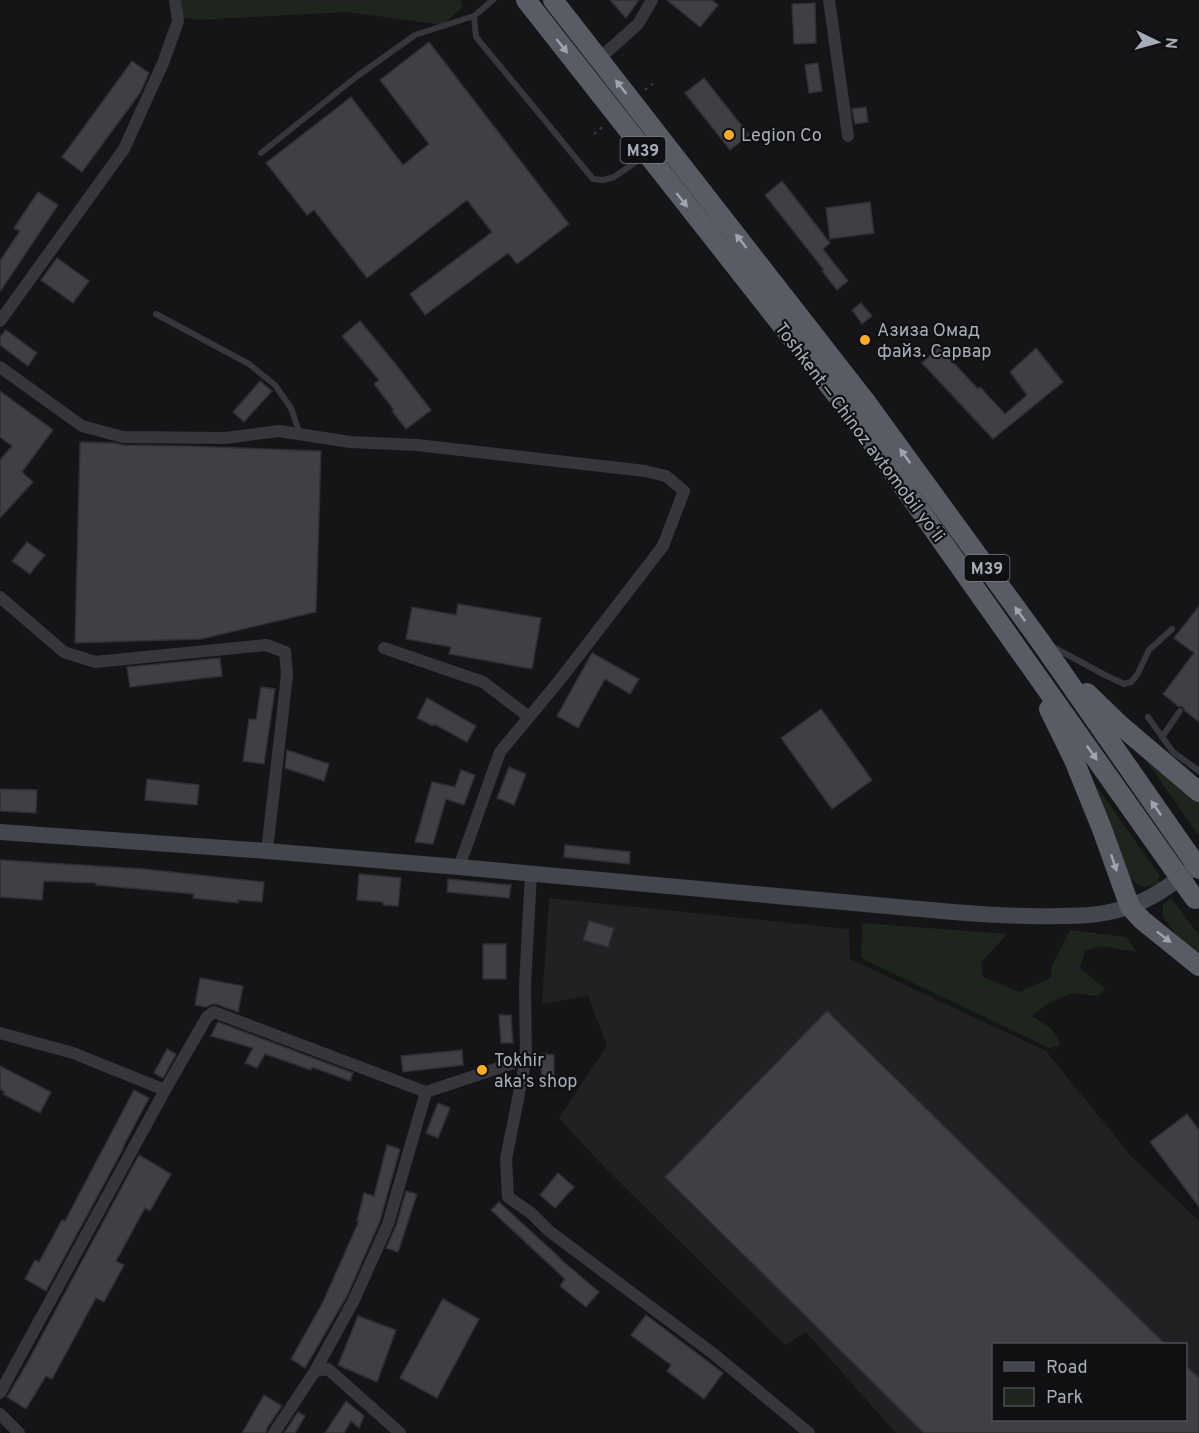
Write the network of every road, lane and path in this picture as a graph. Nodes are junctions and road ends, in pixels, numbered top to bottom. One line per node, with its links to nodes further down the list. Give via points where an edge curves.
1 (175, 0): 13 (street, via 178,21 124,150)
2 (493, 0): 7 (lane)
3 (526, 0): 11 (highway, Toshkent — Chinoz avtomobil yoʻli / M39, one-way to 11)
4 (553, 0): 8 (highway, Toshkent — Chinoz avtomobil yoʻli / M39)
5 (652, 0): 8 (street, via 638,24)
6 (829, 0): 9 (street)
7 (474, 16): 10 (lane, via 415,35); 11 (lane, via 476,37 592,179 614,177)
8 (599, 59): 18 (highway, Toshkent — Chinoz avtomobil yoʻli / M39, one-way to 8, via 866,402)
9 (849, 136)
10 (261, 153)
11 (647, 155): 20 (highway, Toshkent — Chinoz avtomobil yoʻli / M39, one-way to 20, via 854,417)
12 (156, 314): 15 (lane, via 249,364 275,385 291,408)
13 (2, 315)
14 (0, 366): 15 (street, via 82,426 123,437 225,438 279,431)
15 (300, 434): 22 (street, via 645,471 666,476 684,490 663,546)
16 (0, 597): 28 (street, via 64,652 95,662 266,645 285,652 287,675)
17 (1172, 629): 18 (lane, via 1149,651 1131,682 1124,684)
18 (1040, 640): 25 (highway, via 1120,725); 29 (highway, Toshkent — Chinoz avtomobil yoʻli / M39, one-way to 18)
19 (384, 648): 22 (street, via 483,682)
20 (1023, 656): 32 (highway, Toshkent — Chinoz avtomobil yoʻli / M39, one-way to 32, bridge); 33 (highway, one-way to 33, via 1074,760)
21 (1180, 711): 24 (lane)
22 (529, 717): 30 (street, via 500,752)
23 (1148, 717): 24 (lane)
24 (1162, 737): 25 (lane)
25 (1168, 757): 26 (highway)
26 (1198, 785)
27 (0, 832): 28 (main road)
28 (267, 851): 30 (main road)
29 (1196, 863): 33 (main road)
30 (459, 867): 31 (main road)
31 (531, 874): 33 (main road, via 992,915); 36 (street)
32 (1197, 902)
33 (1136, 913): 34 (highway, one-way to 34)
34 (1199, 966)
35 (0, 1033): 37 (street, via 73,1053)
36 (526, 1059): 38 (street); 45 (street, via 506,1159 508,1197 715,1355)
37 (165, 1090): 38 (street, via 207,1017 214,1012); 40 (street)
38 (426, 1092): 39 (street, via 388,1224)
39 (315, 1371): 43 (street); 44 (street, via 328,1369)
40 (0, 1393)
41 (0, 1414): 42 (street)
42 (19, 1433)
43 (274, 1433)
44 (400, 1433)
45 (809, 1433)

